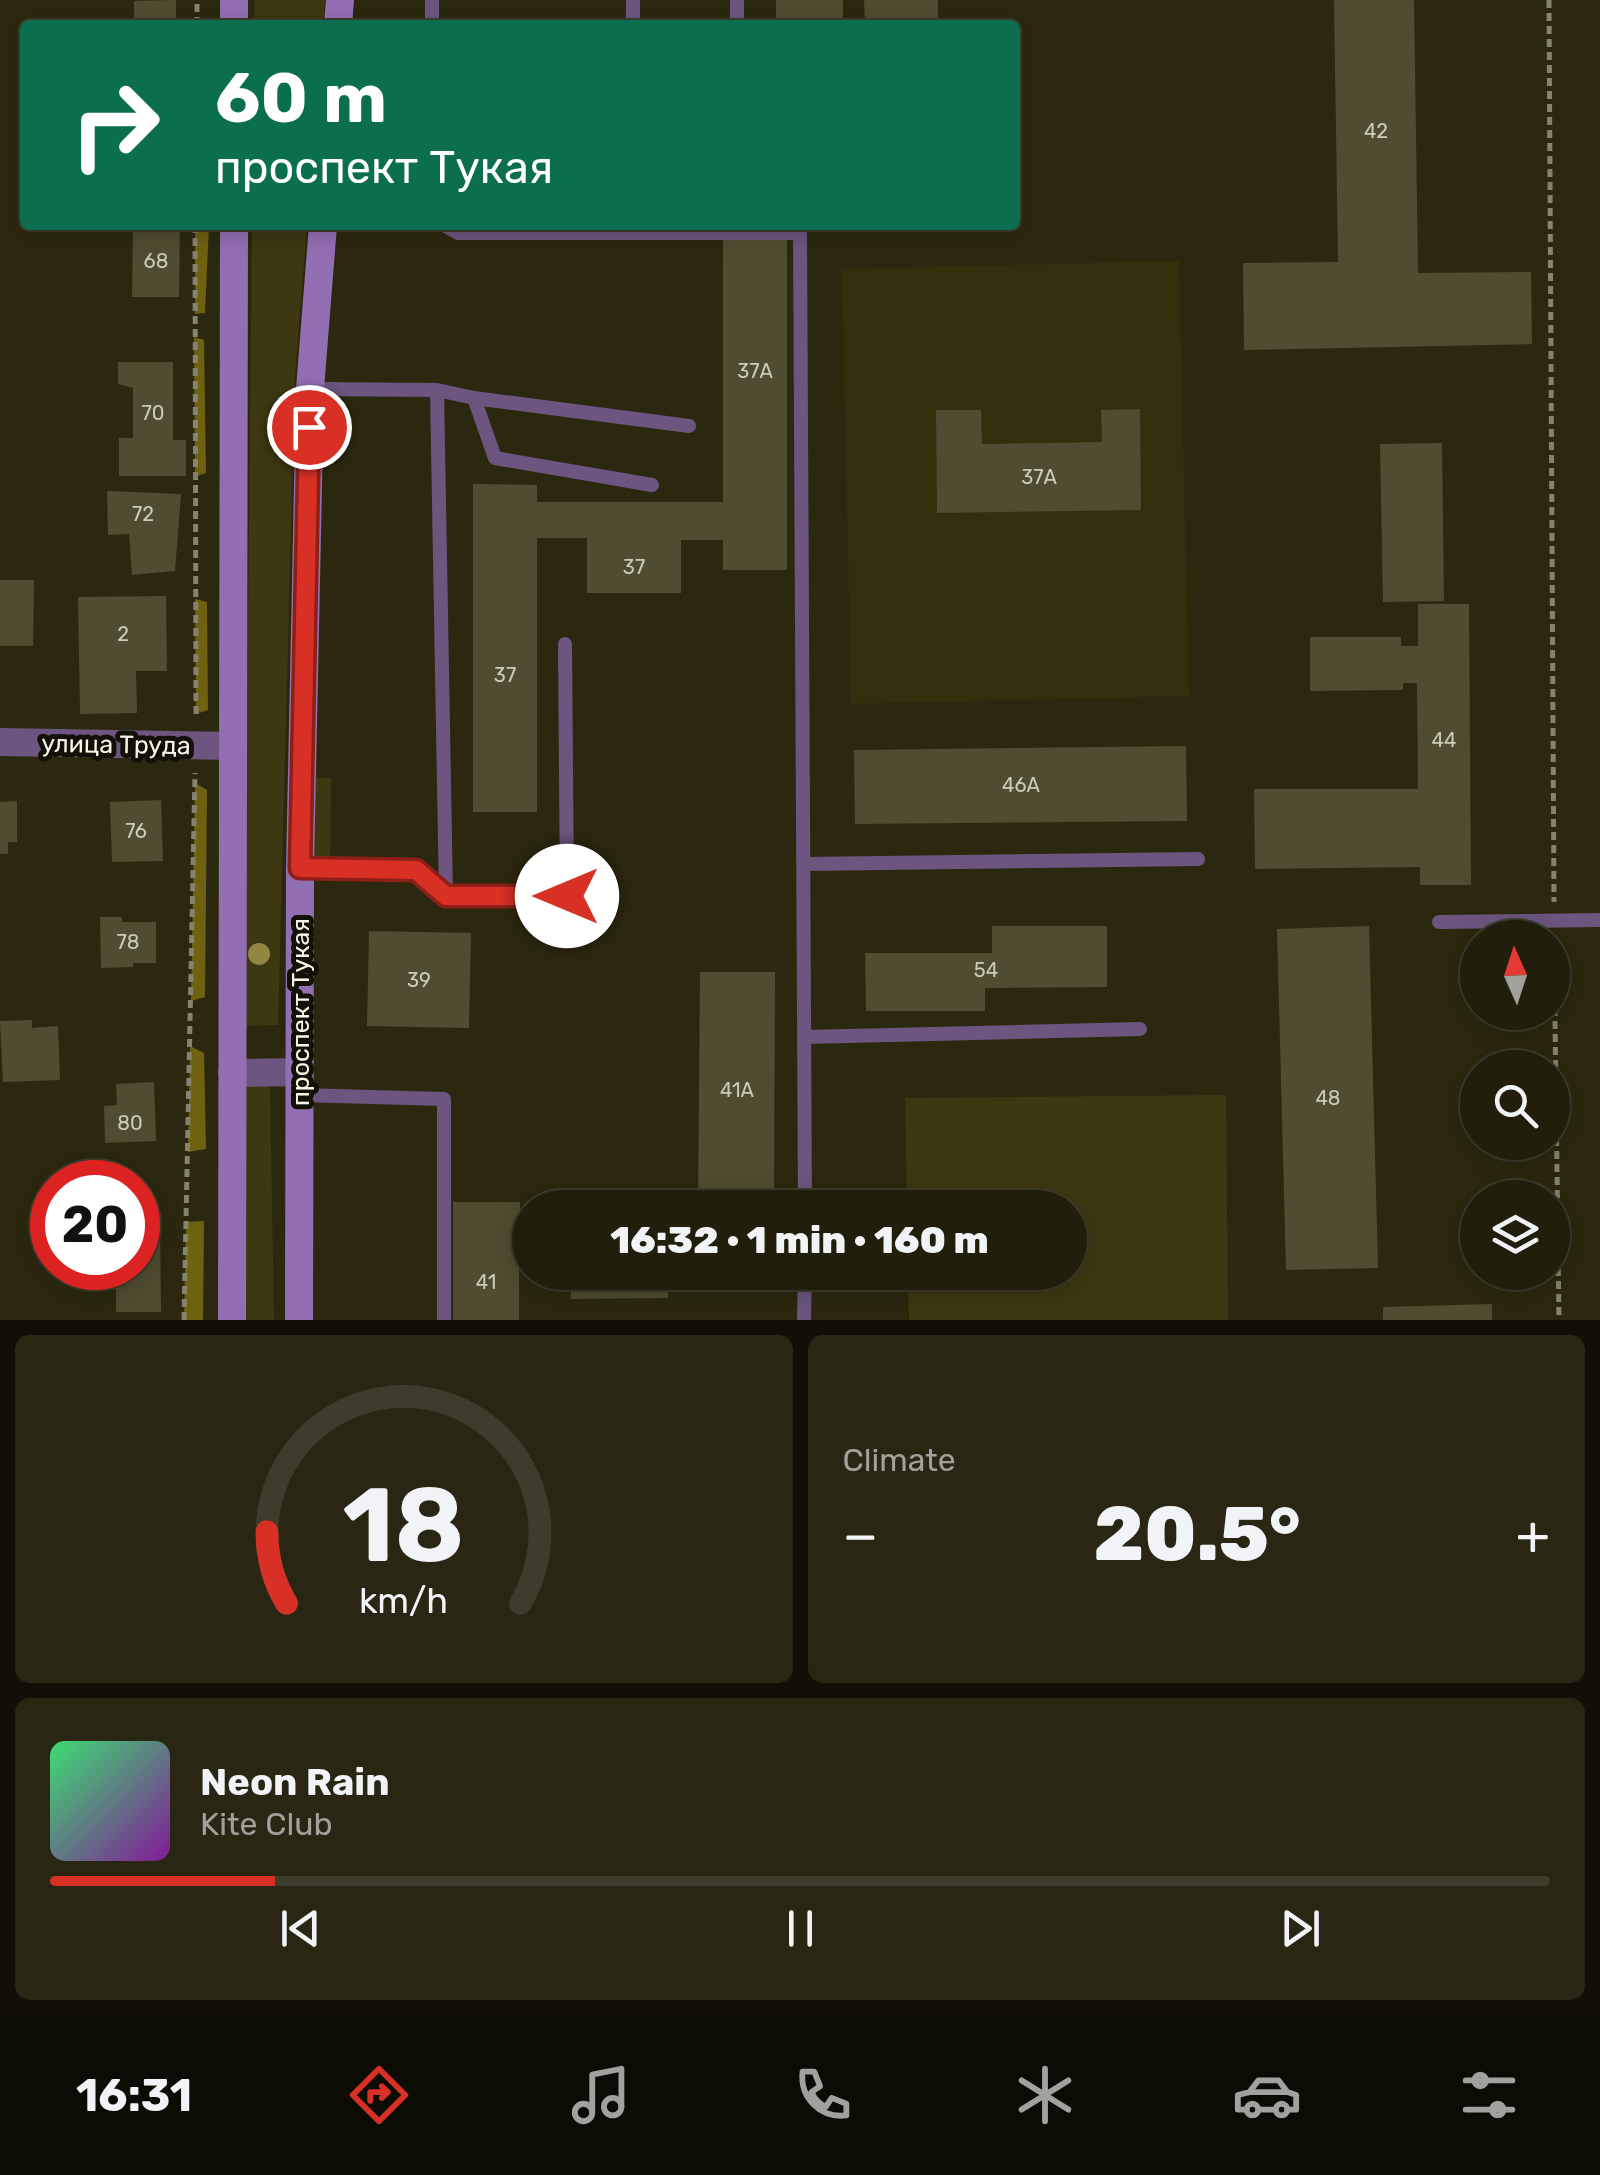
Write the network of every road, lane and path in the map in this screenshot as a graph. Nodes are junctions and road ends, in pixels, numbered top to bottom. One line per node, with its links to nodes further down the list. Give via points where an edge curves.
1 (1549, 0): 21 (path)
2 (196, 230): 15 (path)
3 (234, 230): 16 (main road)
4 (322, 230): 8 (main road, проспект Тукая)
5 (453, 230): 6 (lane)
6 (589, 230)
7 (753, 230): 18 (lane, via 800,233)
8 (310, 389): 9 (lane); 19 (main road, проспект Тукая)
9 (437, 390): 10 (lane); 20 (lane)
10 (474, 398): 11 (lane); 12 (lane, via 495,458)
11 (689, 426)
12 (652, 485)
13 (565, 644): 20 (lane, via 567,896)
14 (0, 742): 15 (street, улица Труда)
15 (196, 745): 16 (street, улица Труда); 33 (path)
16 (233, 746): 29 (main road)
17 (1198, 859): 18 (lane)
18 (804, 864): 28 (lane)
19 (300, 868): 20 (lane, via 416,870); 30 (main road, проспект Тукая)
20 (446, 896)
21 (1554, 920)
22 (1570, 920): 23 (lane)
23 (1600, 920)
24 (1439, 922): 25 (lane)
25 (1460, 922)
26 (1140, 1029): 28 (lane)
27 (1555, 1030): 38 (path)
28 (805, 1037): 31 (lane)
29 (232, 1073): 30 (street); 34 (main road)
30 (300, 1083): 35 (main road, проспект Тукая); 36 (lane, via 444,1099)
31 (805, 1190)
32 (804, 1290): 37 (lane)
33 (184, 1320)
34 (232, 1320)
35 (299, 1320)
36 (444, 1320)
37 (804, 1320)
38 (1559, 1320)

